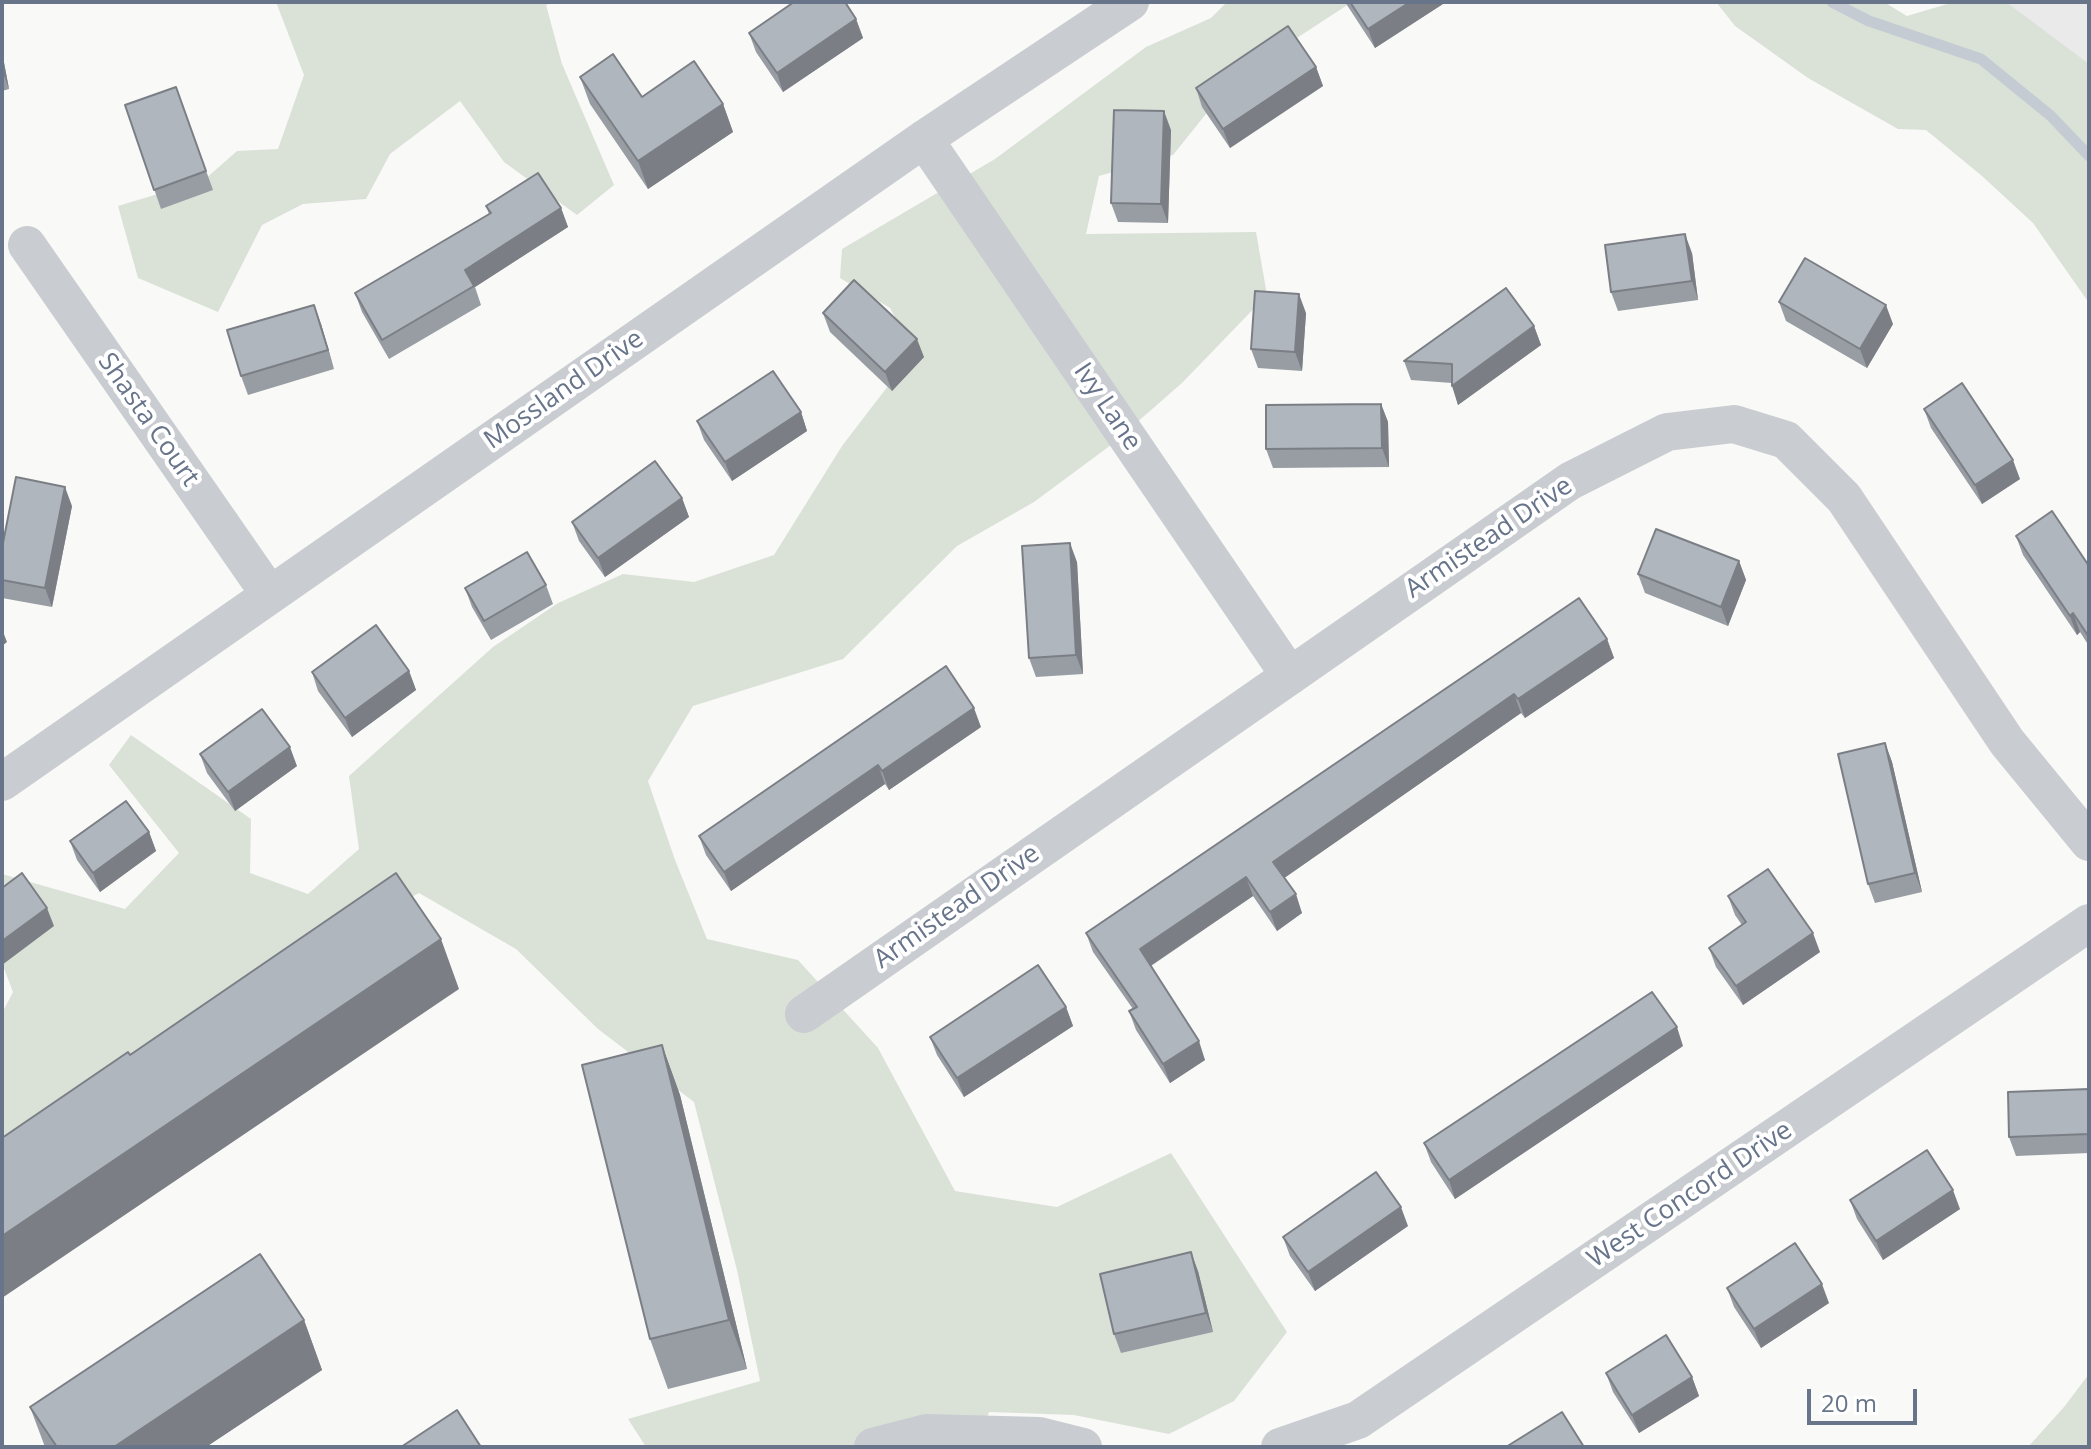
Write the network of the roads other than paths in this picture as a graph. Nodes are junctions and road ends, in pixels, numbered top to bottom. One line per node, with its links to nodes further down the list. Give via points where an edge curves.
1 (1130, 2): 2 (street, Mossland Drive)
2 (924, 139): 4 (street, Mossland Drive); 5 (street, Ivy Lane)
3 (27, 245): 4 (street, Shasta Court)
4 (270, 595): 6 (street, Mossland Drive)
5 (1290, 676): 7 (street, Armistead Drive, via 1570,481 1667,432 1734,424 1786,440 1844,498 2007,742); 9 (street, Armistead Drive)
6 (2, 782)
7 (2089, 842)
8 (2089, 923): 12 (street, West Concord Drive, via 1358,1420)
9 (804, 1014)
10 (873, 1447): 11 (street, via 927,1433 1039,1436)
11 (1083, 1447)
12 (1280, 1447)

